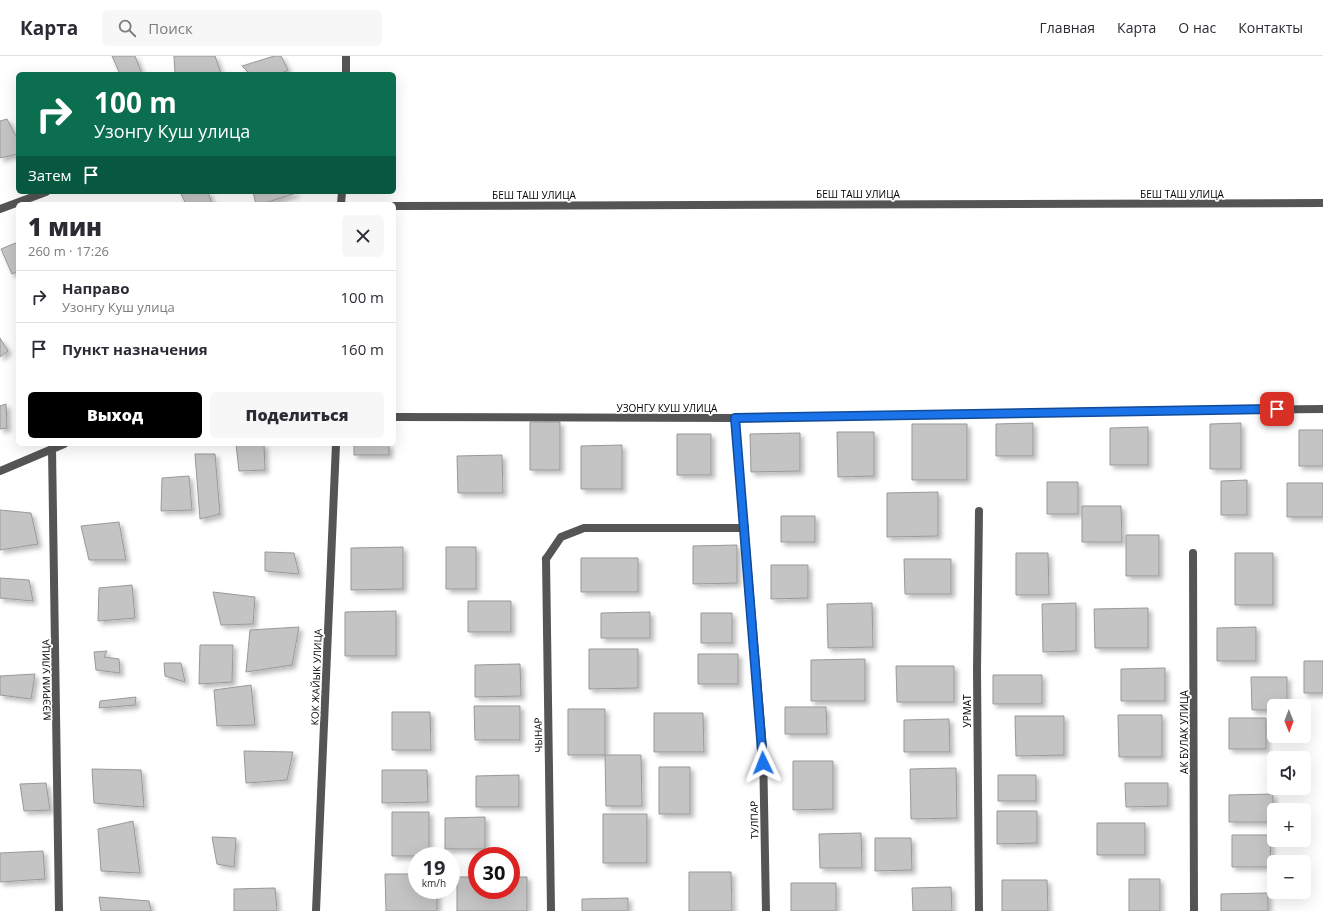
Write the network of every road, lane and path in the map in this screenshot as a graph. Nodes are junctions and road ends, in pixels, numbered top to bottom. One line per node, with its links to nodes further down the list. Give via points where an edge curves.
1 (346, 56): 2 (street)
2 (346, 72)
3 (41, 194): 4 (street)
4 (19, 202)
5 (16, 203): 8 (street)
6 (1323, 203): 7 (street, БЕШ ТАШ УЛИЦА)
7 (396, 206)
8 (0, 209)
9 (1323, 409): 11 (street, УЗОНГУ КУШ УЛИЦА)
10 (396, 417): 11 (street, УЗОНГУ КУШ УЛИЦА)
11 (735, 418): 17 (street, ТУЛПАР)
12 (58, 446): 14 (street)
13 (336, 446): 20 (street, КОК ЖАЙЫК УЛИЦА)
14 (52, 448): 15 (street); 19 (street, МЭЭРИМ УЛИЦА)
15 (0, 471)
16 (979, 511): 23 (street, УРМАТ)
17 (745, 528): 21 (street, ЧЫНАР, via 584,528 561,537 546,559); 22 (street, ТУЛПАР, via 763,748)
18 (1193, 553): 24 (street, АК БУЛАК УЛИЦА)
19 (59, 911)
20 (316, 911)
21 (551, 911)
22 (766, 911)
23 (979, 911)
24 (1194, 911)

